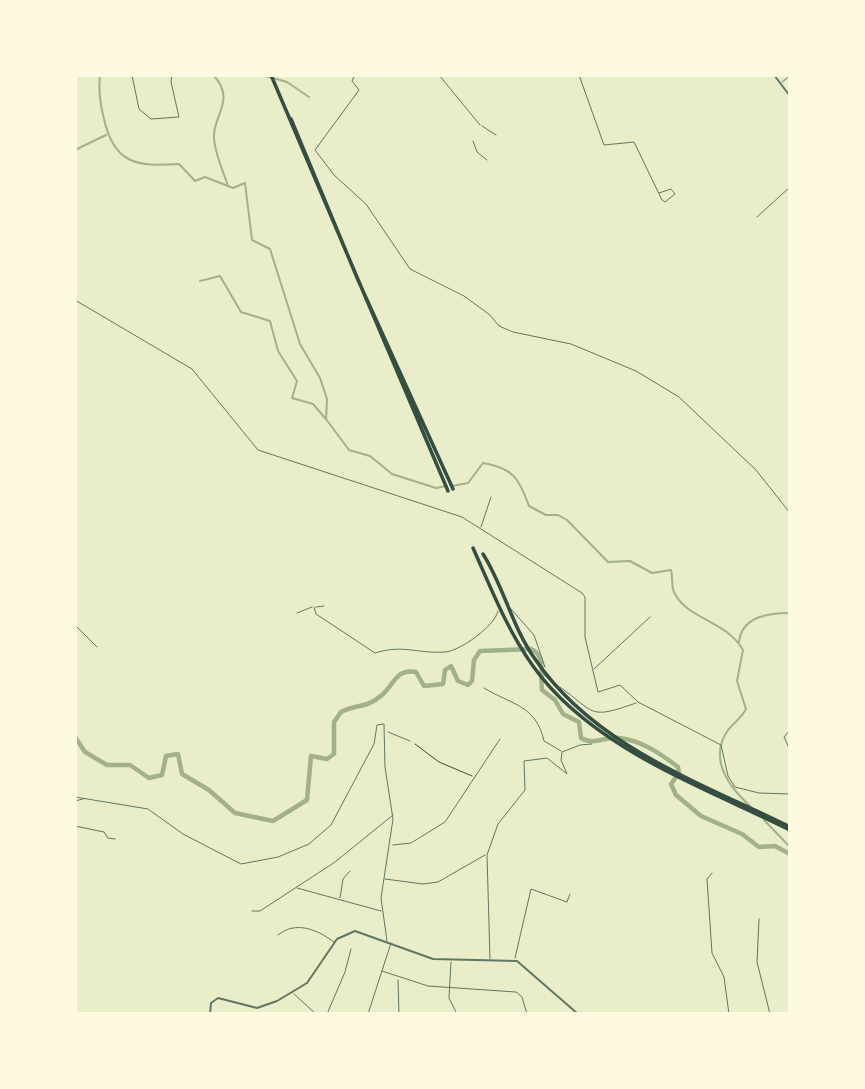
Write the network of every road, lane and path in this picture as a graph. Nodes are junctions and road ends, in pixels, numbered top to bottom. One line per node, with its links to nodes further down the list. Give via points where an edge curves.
1 (132, 75): 2 (street, via 141,113 151,119 174,119 179,115)
2 (172, 75)
3 (272, 75): 18 (highway)
4 (355, 75): 22 (street, via 352,81 359,90 315,150 370,209 409,268 464,296 499,326 571,344 636,371 679,397 756,470)
5 (439, 75): 11 (street, via 480,125)
6 (579, 75): 15 (street, via 604,145 634,142)
7 (774, 75): 9 (street)
8 (790, 76): 9 (street)
9 (780, 83): 10 (street)
10 (790, 96)
11 (496, 135)
12 (473, 141): 13 (street)
13 (487, 160)
14 (790, 187): 16 (street)
15 (659, 193): 15 (street, via 671,189 675,194 665,202)
16 (757, 217)
17 (75, 300): 23 (street, via 192,369 259,450 457,516)
18 (419, 421): 19 (highway); 20 (highway)
19 (453, 489)
20 (448, 491)
21 (492, 497): 23 (street)
22 (790, 513)
23 (481, 529): 32 (street, via 584,595 585,635)
24 (473, 548): 43 (highway, via 517,642 558,697 612,741)
25 (483, 554): 43 (highway, via 530,652 573,705 618,740)
26 (324, 606): 27 (street)
27 (314, 607): 28 (street); 34 (street, via 316,614 371,653 396,647 441,652 488,629 505,602 535,637 545,677 583,708 599,713)
28 (297, 613)
29 (650, 617): 32 (street)
30 (75, 625): 31 (street)
31 (97, 647)
32 (593, 671): 34 (street, via 599,692 619,685)
33 (484, 688): 41 (street, via 527,710 540,724 544,741)
34 (638, 702): 44 (street, via 720,744 735,787)
35 (790, 730): 40 (street, via 783,737)
36 (386, 731): 38 (street); 46 (street, via 384,724 377,724 374,744 331,825 309,844 278,857 241,864 183,834 148,809); 48 (street, via 385,767)
37 (500, 739): 42 (street)
38 (410, 741): 42 (path, via 439,762)
39 (592, 744): 41 (street)
40 (790, 750)
41 (562, 753): 53 (street, via 568,774 547,758 524,761 525,790 498,824)
42 (474, 777): 52 (street, via 445,822 411,843)
43 (691, 779): 50 (highway)
44 (790, 794)
45 (75, 797): 46 (street)
46 (85, 799): 47 (street)
47 (75, 800)
48 (393, 815): 52 (street); 57 (street)
49 (75, 826): 51 (street)
50 (790, 829)
51 (115, 839)
52 (391, 845): 56 (street)
53 (487, 855): 56 (street, via 438,882); 68 (street)
54 (350, 872): 59 (street, via 344,877)
55 (712, 873): 83 (street, via 707,879 712,953 724,976)
56 (384, 879): 61 (street)
57 (296, 887): 59 (street); 60 (street, via 260,911)
58 (570, 894): 70 (street, via 567,902 531,889)
59 (340, 901): 61 (street)
60 (252, 911)
61 (382, 912): 64 (street)
62 (759, 919): 84 (street, via 757,962)
63 (278, 935): 65 (street, via 288,929 314,928)
64 (387, 941): 65 (street, via 353,931); 66 (street)
65 (334, 942): 74 (street, via 309,981)
66 (391, 943): 69 (street, via 431,958); 71 (street)
67 (351, 949): 77 (street)
68 (490, 959): 69 (street); 70 (street)
69 (451, 960): 73 (street)
70 (515, 961): 82 (street)
71 (382, 971): 72 (street); 78 (street)
72 (398, 977): 73 (street); 79 (street)
73 (449, 988): 80 (street); 81 (street, via 516,992 522,996)
74 (293, 992): 75 (street, via 258,1008 217,999); 76 (street)
75 (210, 1013)
76 (316, 1014)
77 (327, 1014)
78 (368, 1014)
79 (399, 1014)
80 (457, 1014)
81 (527, 1014)
82 (578, 1014)
83 (729, 1014)
84 (770, 1014)

